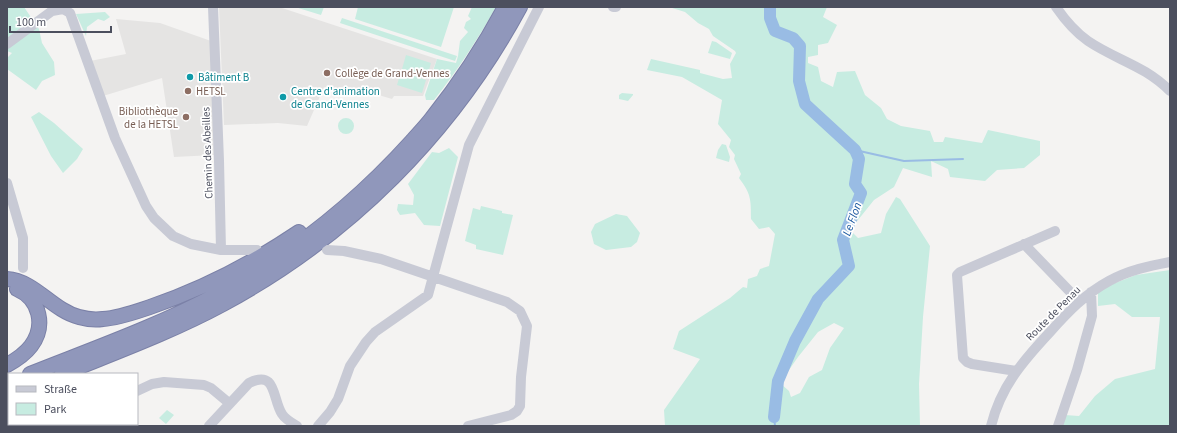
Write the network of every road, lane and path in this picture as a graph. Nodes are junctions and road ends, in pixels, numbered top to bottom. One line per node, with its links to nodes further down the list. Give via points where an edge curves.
1 (213, 7): 13 (street, Chemin des Abeilles)
2 (506, 7): 9 (highway)
3 (520, 7): 9 (highway, via 488,62)
4 (539, 7): 18 (street, via 469,145)
5 (1056, 7): 8 (street, via 1068,24 1087,40 1147,71)
6 (70, 10): 7 (street, via 52,11); 13 (street, via 115,138 146,206 159,224 173,236 191,244)
7 (7, 44)
8 (1170, 89)
9 (433, 121): 19 (highway, via 337,204 306,227 248,263 171,299 117,317 89,319 65,312 28,285); 25 (highway, via 356,197 312,234 265,266 233,286 183,311); 26 (highway, via 406,166 334,231 288,265 205,314)
10 (7, 183): 17 (street, via 23,238)
11 (1055, 231): 12 (street)
12 (1024, 244): 22 (street); 24 (street, via 957,275 963,358 972,364)
13 (221, 250): 14 (street)
14 (257, 250)
15 (327, 250): 18 (street, via 376,258)
16 (1170, 262): 21 (street, Route de Penau, via 1134,270 1110,280)
17 (23, 268)
18 (433, 277): 31 (street, via 428,295 375,332 366,342 350,366 338,399); 32 (street, via 507,302 520,311 527,326 520,406 512,415)
19 (7, 278)
20 (7, 287): 23 (highway, via 21,291 29,297 36,306 40,321 39,331 31,347)
21 (1091, 292): 22 (street, Route de Penau); 34 (street, via 1092,316)
22 (1079, 301): 24 (street, Route de Penau)
23 (7, 364)
24 (1016, 371): 33 (street, Route de Penau, via 1001,397)
25 (32, 373)
26 (64, 373)
27 (138, 391): 28 (street, via 164,382 204,385)
28 (229, 403): 29 (street); 30 (street, via 249,383 263,379 273,388 282,414)
29 (208, 426)
30 (297, 426)
31 (318, 426)
32 (468, 426)
33 (991, 426)
34 (1058, 426)

